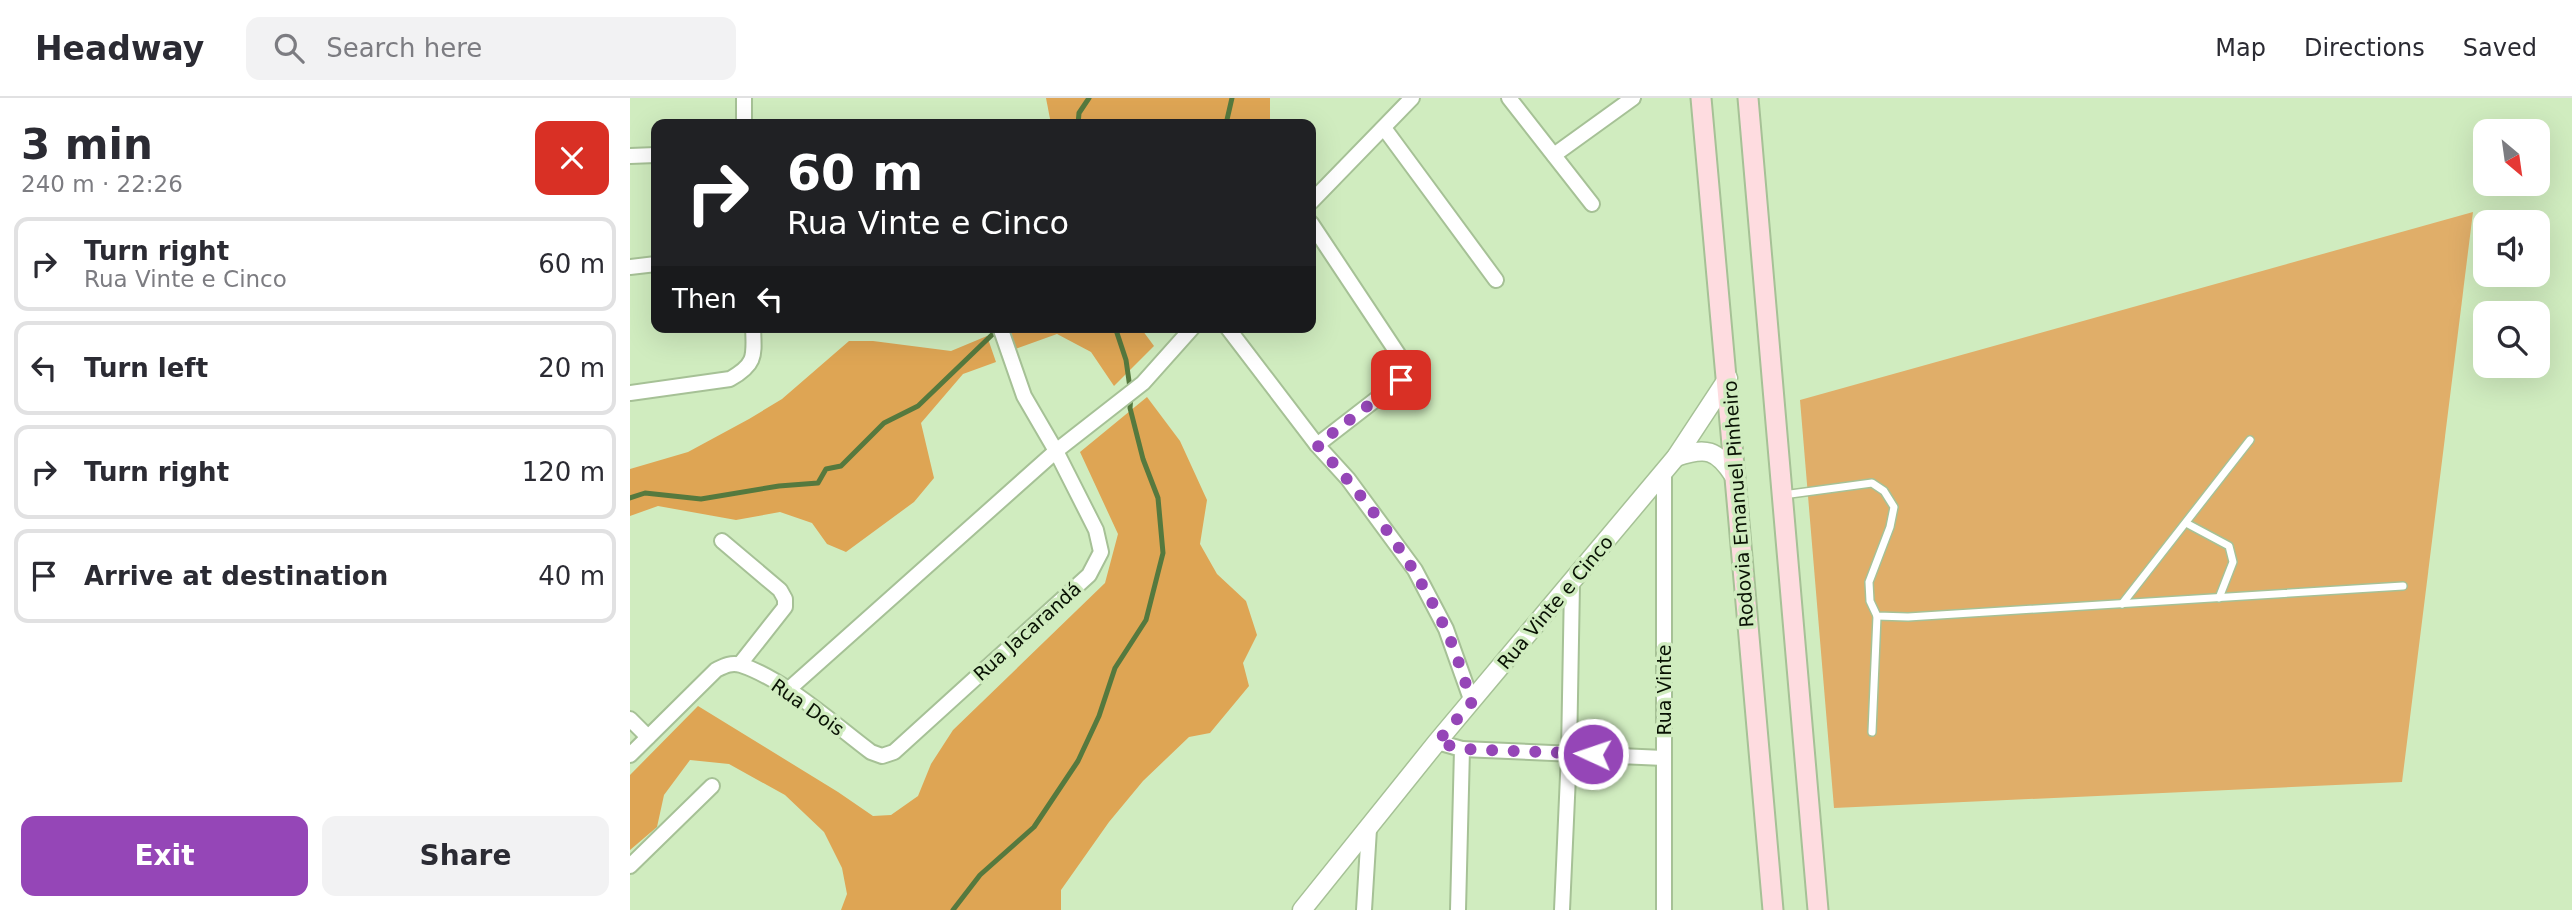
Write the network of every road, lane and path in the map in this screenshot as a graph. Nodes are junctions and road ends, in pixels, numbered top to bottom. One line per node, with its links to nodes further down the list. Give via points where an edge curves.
1 (744, 98): 7 (street)
2 (1412, 98): 8 (street)
3 (1509, 98): 10 (street)
4 (1633, 98): 10 (street)
5 (1701, 98): 22 (main road, Rodovia Emanuel Pinheiro)
6 (1748, 98): 29 (main road)
7 (744, 119)
8 (1384, 128): 12 (street); 17 (street)
9 (651, 155): 11 (street)
10 (1554, 155): 13 (street)
11 (630, 156)
12 (1316, 197)
13 (1592, 204)
14 (1316, 231): 25 (street, via 1398,354 1401,380)
15 (651, 265): 16 (street)
16 (630, 267)
17 (1496, 280)
18 (753, 333): 23 (street, via 754,357 745,371 730,379)
19 (1002, 333): 26 (street, via 1024,396)
20 (1188, 333): 26 (street, via 1143,383)
21 (1232, 333): 25 (street)
22 (1728, 379): 27 (street, Rua Vinte e Cinco); 28 (main road, Rodovia Emanuel Pinheiro)
23 (630, 393)
24 (2250, 440): 30 (lane)
25 (1317, 445): 39 (street, via 1415,570 1446,629)
26 (1056, 451): 38 (street); 45 (street, Rua Jacarandá, via 1096,530 1101,552 1089,575)
27 (1670, 464): 28 (street, via 1692,452 1709,451 1722,458); 32 (street, Rua Vinte e Cinco); 48 (street, Rua Vinte)
28 (1734, 476): 57 (main road, Rodovia Emanuel Pinheiro)
29 (1782, 495): 36 (lane, via 1872,484 1884,491 1894,507 1869,582); 58 (main road)
30 (2186, 523): 34 (lane, via 2229,547 2233,562); 35 (lane)
31 (722, 541): 37 (street, via 785,599 785,607)
32 (1572, 584): 39 (street, Rua Vinte e Cinco); 46 (street)
33 (2403, 586): 34 (lane)
34 (2219, 598): 35 (lane)
35 (2122, 604): 36 (lane)
36 (1877, 616): 41 (lane)
37 (740, 664): 38 (street, Rua Dois); 42 (street, via 716,670)
38 (789, 689): 45 (street, Rua Dois, via 871,752 882,756)
39 (1472, 702): 43 (street, Rua Vinte e Cinco)
40 (630, 719): 42 (street)
41 (1872, 732)
42 (648, 737): 47 (street)
43 (1437, 742): 44 (street); 50 (street, Rua Vinte e Cinco)
44 (1462, 749): 46 (street); 54 (street)
45 (894, 752)
46 (1569, 753): 48 (street); 55 (street)
47 (630, 755)
48 (1664, 758): 56 (street, Rua Vinte)
49 (712, 786): 51 (street)
50 (1369, 829): 52 (street, Rua Vinte e Cinco); 53 (street)
51 (630, 866)
52 (1302, 910)
53 (1364, 910)
54 (1458, 910)
55 (1562, 910)
56 (1664, 910)
57 (1773, 910)
58 (1818, 910)

